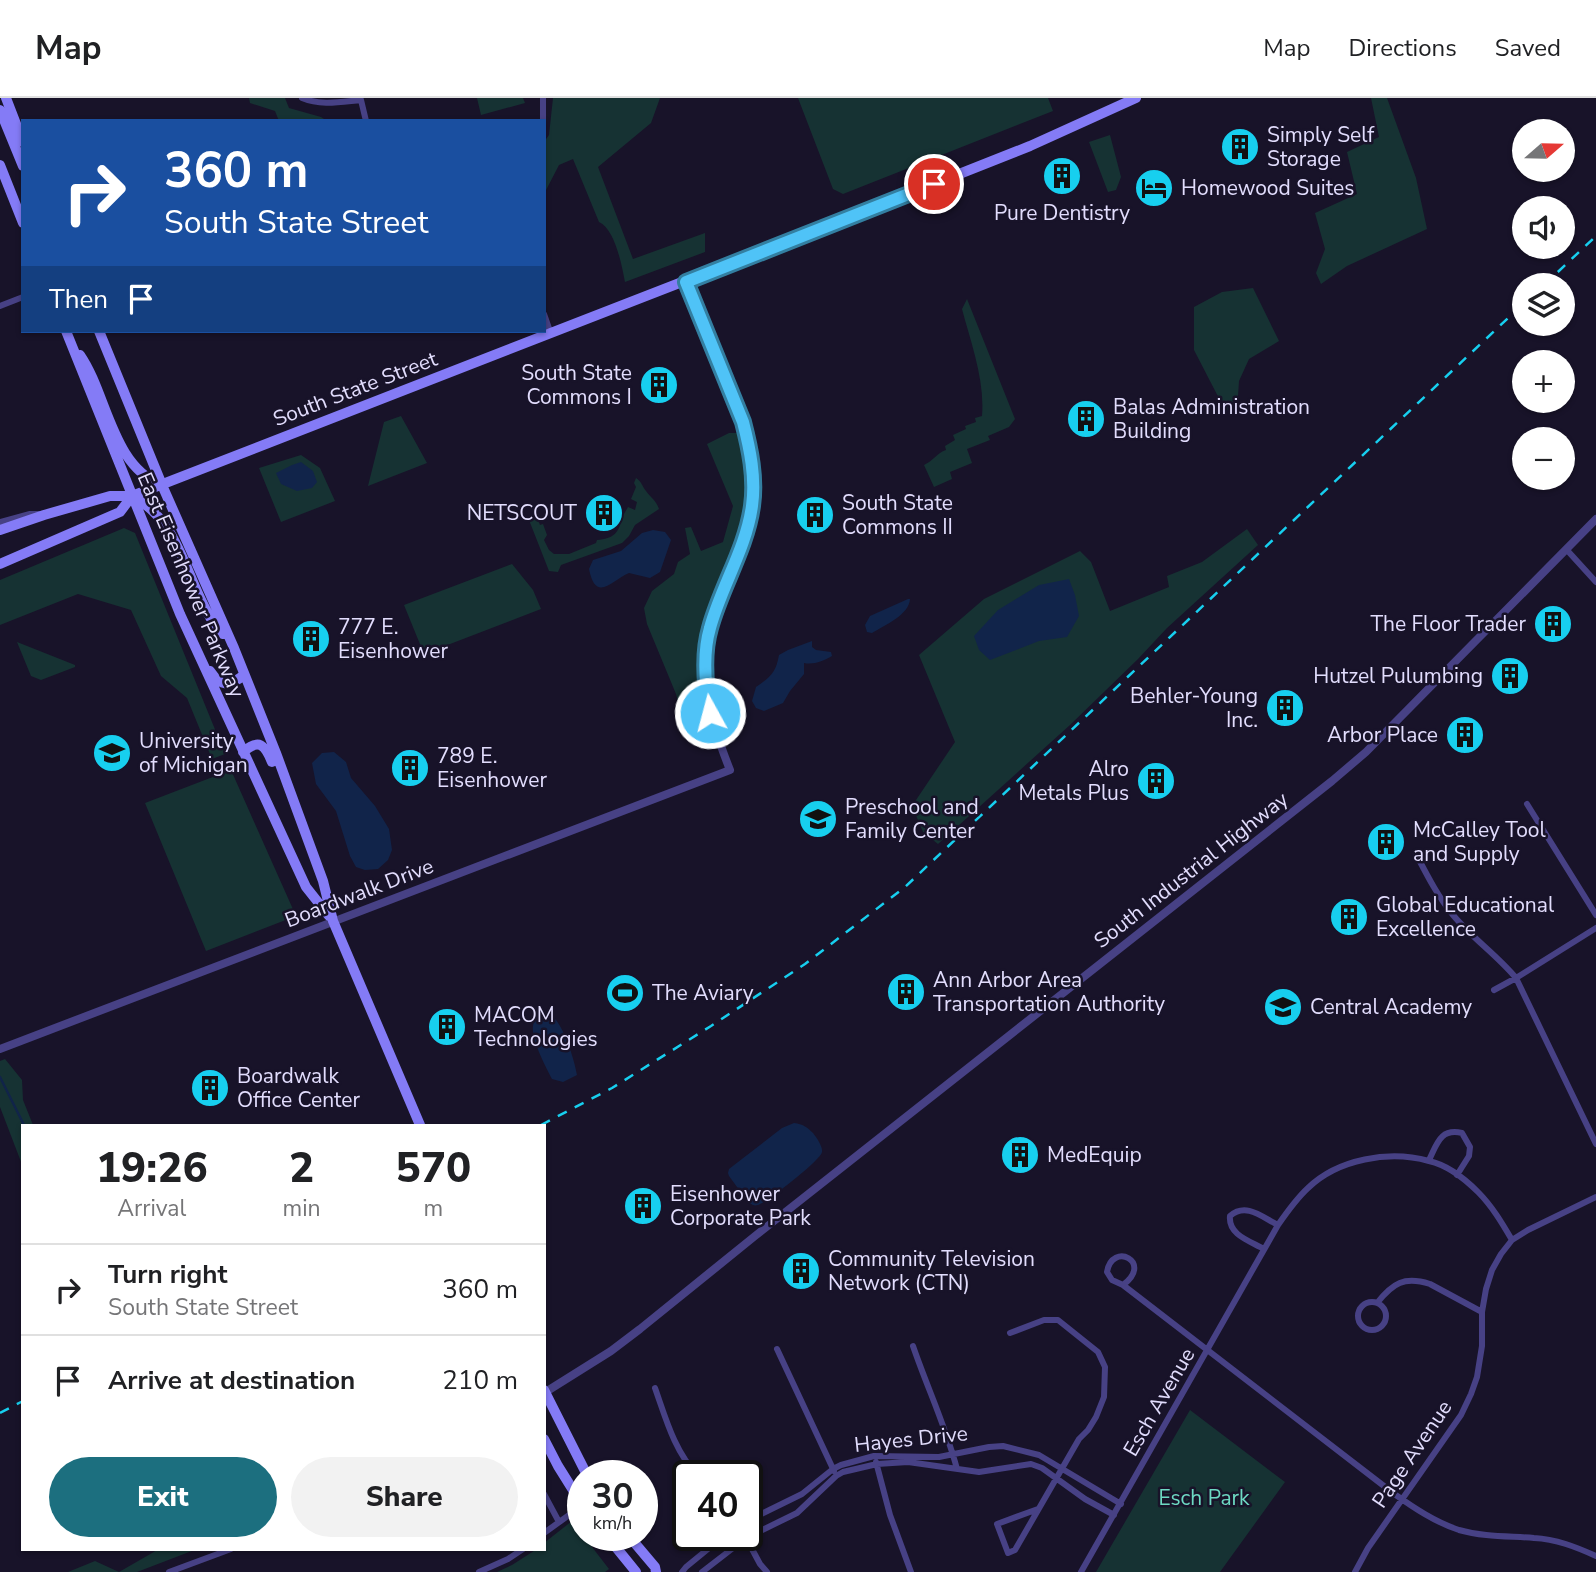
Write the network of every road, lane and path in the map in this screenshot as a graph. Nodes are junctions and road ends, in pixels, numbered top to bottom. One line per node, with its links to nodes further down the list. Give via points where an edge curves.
1 (6, 98): 8 (main road)
2 (302, 98): 6 (street, via 331,103 360,100)
3 (542, 98): 7 (street)
4 (1136, 98): 14 (main road, South State Street)
5 (0, 110): 10 (main road)
6 (365, 119)
7 (543, 119)
8 (21, 137)
9 (0, 159): 12 (main road)
10 (21, 161)
11 (0, 165): 13 (main road)
12 (21, 200)
13 (21, 218)
14 (686, 282): 20 (main road, South State Street); 40 (street, Boardwalk Drive, via 743,422 753,476 746,533 716,607 706,654 710,713 730,770)
15 (21, 298): 16 (street)
16 (0, 306)
17 (546, 320): 20 (street)
18 (93, 333): 22 (main road, via 126,415)
19 (100, 333): 22 (main road, East Eisenhower Parkway)
20 (551, 334): 23 (main road, South State Street)
21 (68, 336): 23 (main road, via 87,366 120,443 147,478); 24 (main road, East Eisenhower Parkway)
22 (141, 435): 23 (main road, East Eisenhower Parkway)
23 (163, 485): 24 (main road, South State Street); 33 (main road, East Eisenhower Parkway)
24 (132, 496): 25 (main road, South State Street, via 110,496); 29 (main road, East Eisenhower Parkway); 31 (main road, South State Street, via 120,512); 33 (main road, via 153,509 169,532 209,617)
25 (44, 515): 27 (street); 28 (main road, South State Street)
26 (1596, 519): 30 (street, South Industrial Highway)
27 (0, 522)
28 (0, 530)
29 (146, 534): 34 (main road, via 210,672 225,684); 35 (main road, East Eisenhower Parkway)
30 (1566, 549): 32 (street); 61 (street, South Industrial Highway, via 1332,781 640,1329)
31 (0, 565)
32 (1596, 582)
33 (234, 648): 34 (main road, East Eisenhower Parkway)
34 (244, 675): 37 (main road, East Eisenhower Parkway)
35 (243, 752): 37 (main road, via 253,745 266,749 283,792); 40 (main road, East Eisenhower Parkway, via 306,887)
36 (1527, 804): 39 (street)
37 (295, 805): 40 (main road, East Eisenhower Parkway)
38 (1416, 854): 42 (street, via 1453,916)
39 (1596, 915)
40 (333, 921): 44 (street, Boardwalk Drive); 45 (main road, East Eisenhower Parkway)
41 (1596, 928): 42 (street)
42 (1516, 978): 43 (street); 46 (street)
43 (1493, 990)
44 (0, 1049)
45 (420, 1124)
46 (1596, 1143)
47 (1429, 1160): 48 (street, Esch Avenue); 48 (street, via 1440,1138 1454,1131 1462,1133 1470,1147 1469,1156); 50 (street, Esch Avenue, via 1383,1157 1331,1172 1308,1187)
48 (1457, 1175): 51 (street, Esch Avenue, via 1493,1208)
49 (1596, 1197): 51 (street, Page Avenue)
50 (1278, 1225): 52 (street, Esch Avenue); 52 (street, via 1250,1210 1230,1216 1232,1229)
51 (1512, 1240): 55 (street, Page Avenue, via 1492,1270)
52 (1264, 1249): 59 (street, Esch Avenue)
53 (1123, 1285): 53 (street, via 1131,1279 1134,1266 1122,1256 1108,1264 1107,1272); 59 (street)
54 (1377, 1303): 54 (street, via 1364,1304 1359,1312 1359,1321 1369,1329 1378,1328 1386,1317); 55 (street, via 1394,1285 1421,1281)
55 (1482, 1312): 75 (street, Page Avenue, via 1482,1346 1471,1394)
56 (1010, 1333): 68 (street, via 1044,1320 1058,1321 1098,1352 1105,1367 1104,1397 1096,1417)
57 (913, 1346): 64 (street)
58 (777, 1349): 69 (street)
59 (1208, 1352): 75 (street); 76 (street, Esch Avenue)
60 (655, 1388): 66 (street)
61 (546, 1391)
62 (546, 1394): 65 (main road)
63 (546, 1442): 73 (main road)
64 (953, 1455): 67 (street, Hayes Drive); 68 (street, Hayes Drive, via 1003,1446 1038,1455); 70 (street)
65 (579, 1460)
66 (684, 1460)
67 (876, 1460): 69 (street, Hayes Drive); 70 (street, Hayes Drive); 71 (street, Hayes Drive); 99 (street)
68 (1061, 1468): 72 (street); 76 (street, Hayes Drive)
69 (833, 1469): 71 (street); 78 (street, Hayes Drive, via 802,1494)
70 (957, 1469): 72 (street, Hayes Drive, via 978,1472 1031,1464)
71 (836, 1476): 82 (street, Hayes Drive, via 797,1513)
72 (1055, 1478): 77 (street); 79 (street, Hayes Drive)
73 (567, 1479)
74 (546, 1498): 81 (street)
75 (1402, 1500): 91 (street, via 1460,1530 1537,1538); 101 (street, Page Avenue)
76 (1121, 1504): 79 (street, Esch Avenue)
77 (1038, 1508): 77 (street, via 1015,1550 1008,1553 997,1524)
78 (763, 1513)
79 (1114, 1515): 100 (street, Esch Avenue)
80 (567, 1516): 81 (street)
81 (559, 1521): 83 (street)
82 (763, 1529)
83 (546, 1531)
84 (226, 1551): 92 (street)
85 (520, 1551): 93 (street)
86 (619, 1551): 94 (main road)
87 (641, 1551): 95 (main road)
88 (706, 1551): 96 (street)
89 (728, 1551): 97 (street, Hayes Drive)
90 (752, 1551): 98 (street)
91 (1596, 1556)
92 (169, 1572)
93 (479, 1572)
94 (636, 1572)
95 (656, 1572)
96 (682, 1572)
97 (702, 1572)
98 (767, 1572)
99 (911, 1572)
100 (1081, 1572)
101 (1355, 1572)

